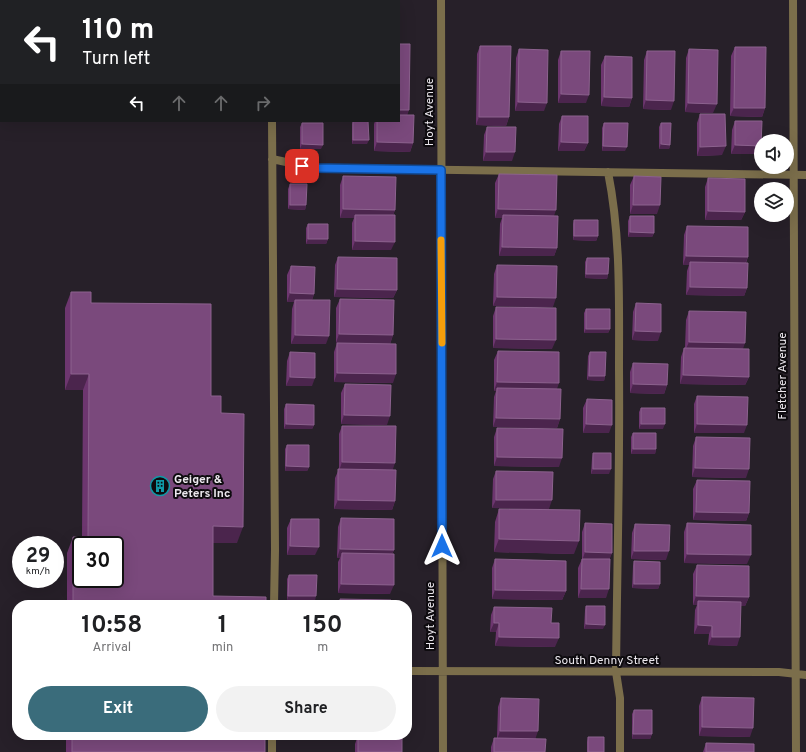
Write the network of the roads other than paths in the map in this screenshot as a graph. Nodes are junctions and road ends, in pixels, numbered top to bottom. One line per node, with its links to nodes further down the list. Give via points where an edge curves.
1 (441, 0): 5 (street, Hoyt Avenue)
2 (793, 0): 7 (street, Fletcher Avenue)
3 (272, 122): 4 (street)
4 (272, 159): 5 (street, via 314,168); 9 (street)
5 (441, 170): 6 (street); 11 (street, Hoyt Avenue)
6 (608, 172): 7 (street); 12 (street, via 614,201 619,265 620,468)
7 (793, 175): 8 (street); 13 (street, Fletcher Avenue)
8 (806, 175)
9 (274, 600)
10 (412, 671): 11 (street, South Denny Street)
11 (442, 672): 12 (street, South Denny Street); 17 (street, Hoyt Avenue)
12 (616, 672): 13 (street, South Denny Street); 18 (street, via 620,698)
13 (795, 674): 14 (street, South Denny Street); 19 (street, Fletcher Avenue)
14 (806, 675)
15 (272, 740): 16 (street)
16 (272, 752)
17 (443, 752)
18 (620, 752)
19 (796, 752)

